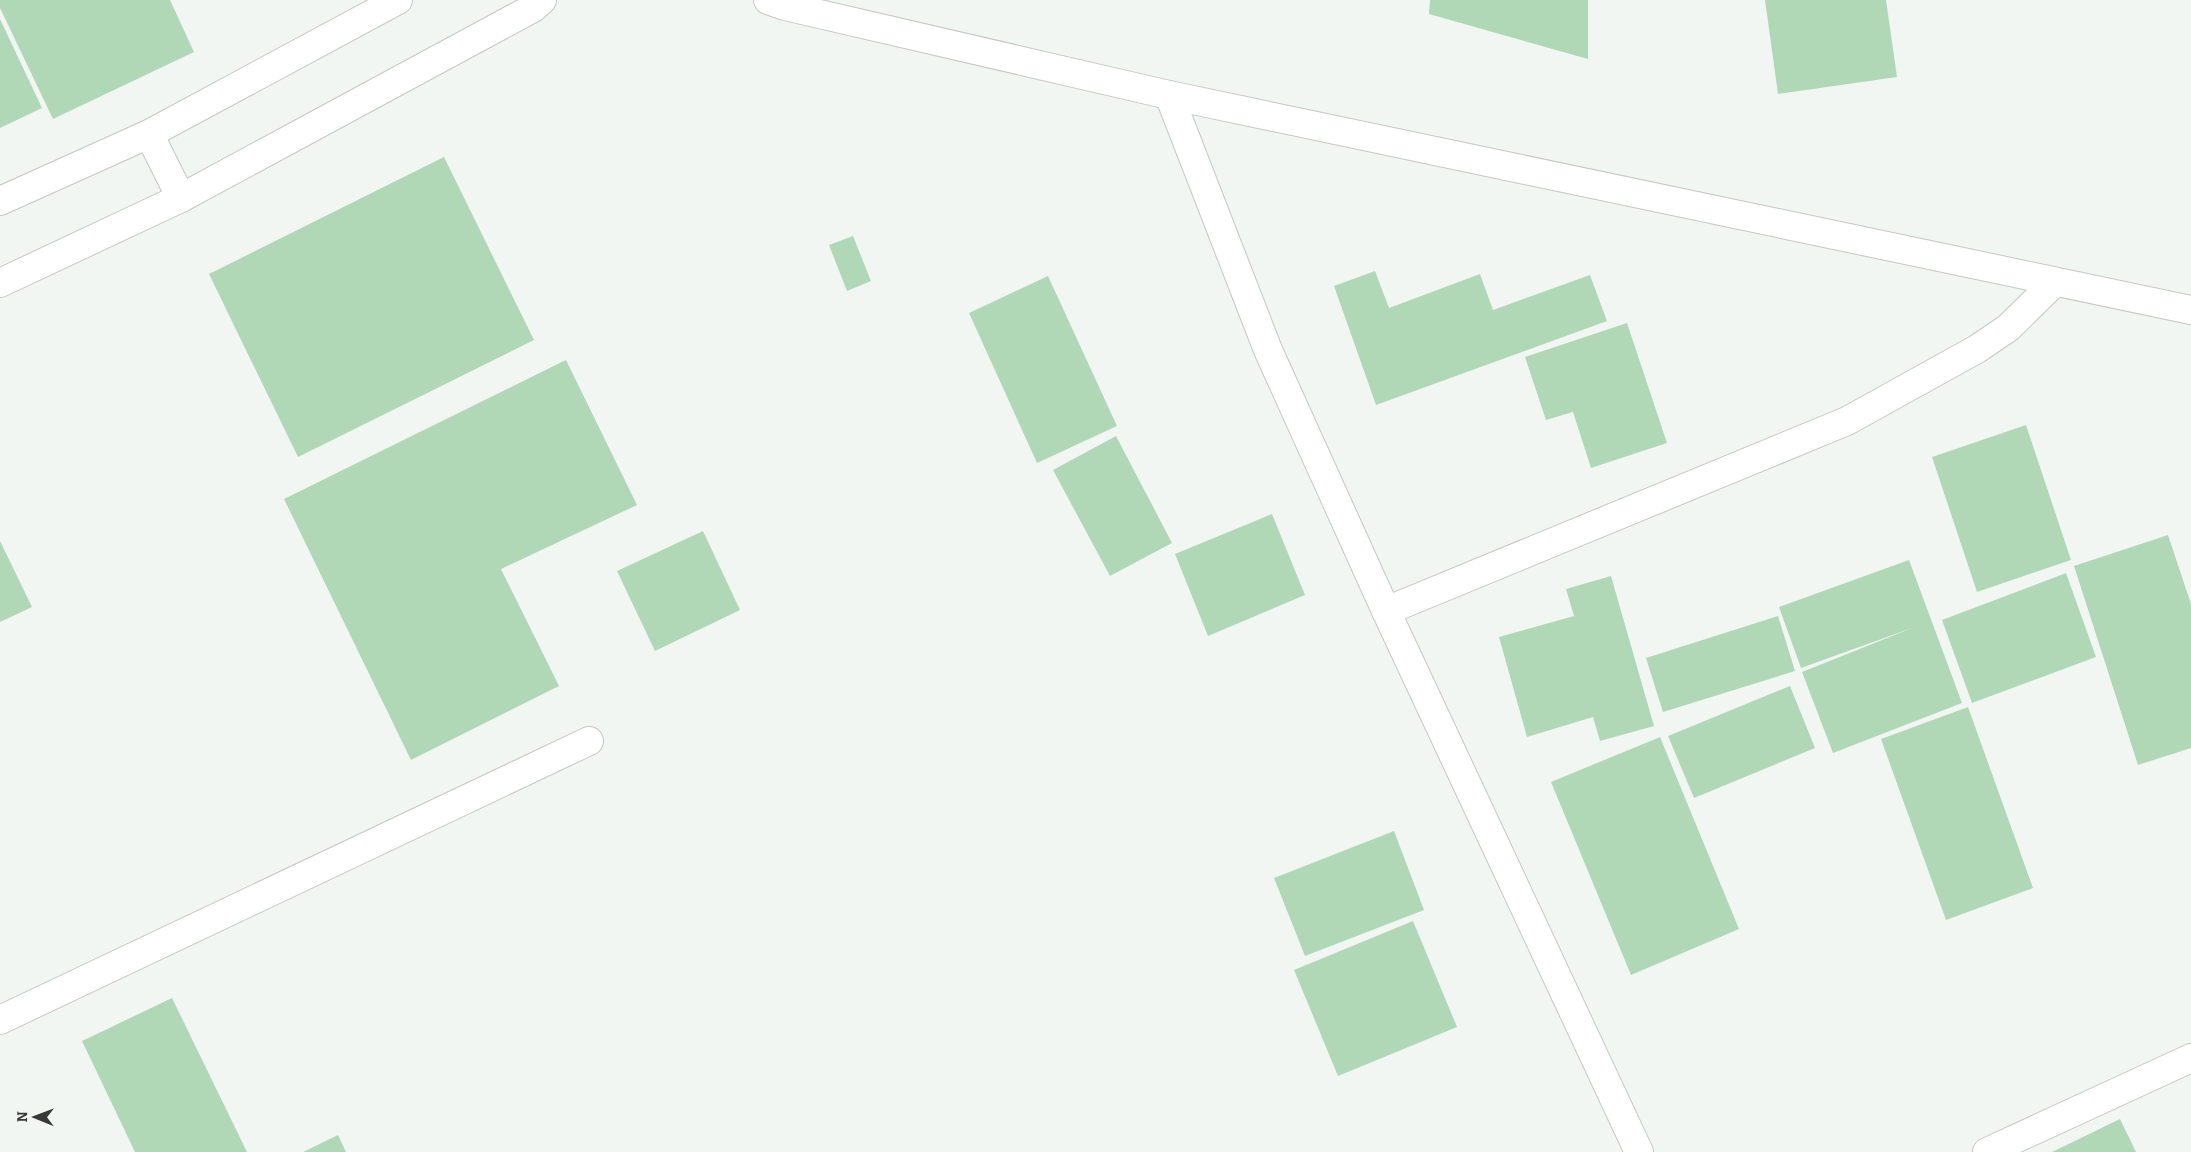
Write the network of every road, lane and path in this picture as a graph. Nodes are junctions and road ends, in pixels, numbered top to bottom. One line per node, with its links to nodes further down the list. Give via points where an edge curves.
1 (398, 0): 5 (street)
2 (542, 0): 6 (street, via 533,8)
3 (768, 0): 4 (street)
4 (1169, 95): 9 (street); 11 (street, via 1268,350)
5 (149, 134): 6 (street); 7 (street)
6 (181, 198): 8 (street)
7 (0, 201)
8 (0, 283)
9 (2054, 283): 10 (street); 11 (street, via 2008,328 1977,350 1847,421)
10 (2191, 310)
11 (1386, 611): 15 (street)
12 (589, 741): 13 (street)
13 (0, 1020)
14 (2191, 1058): 16 (street)
15 (1639, 1152)
16 (1987, 1152)

